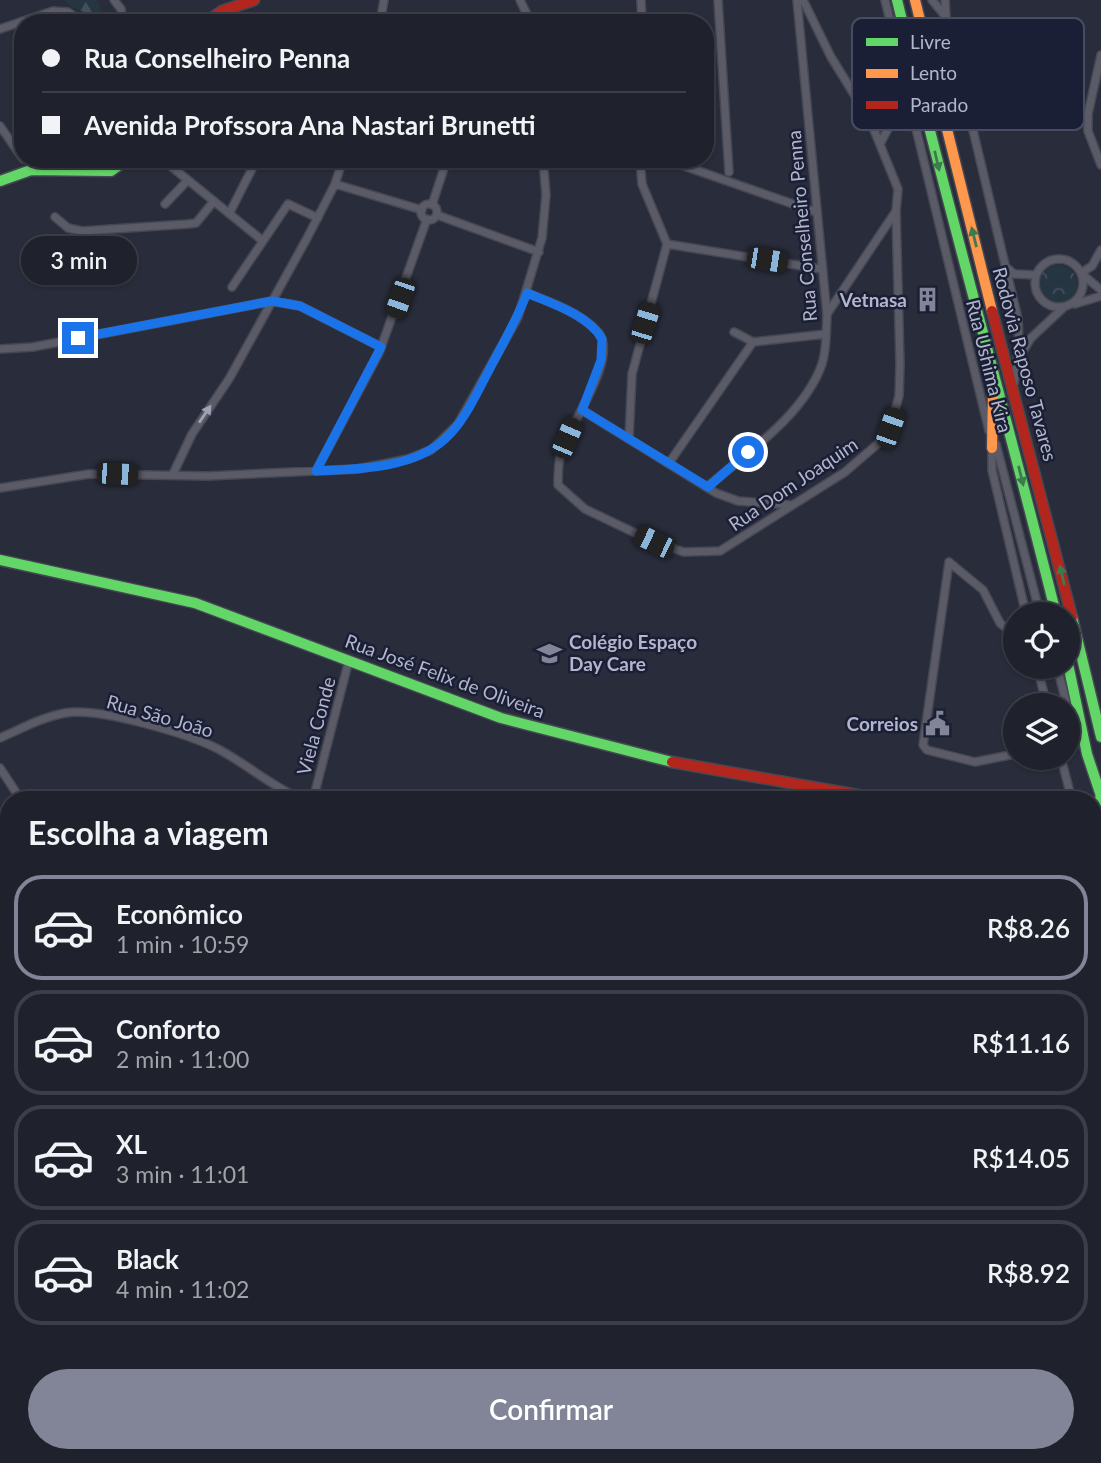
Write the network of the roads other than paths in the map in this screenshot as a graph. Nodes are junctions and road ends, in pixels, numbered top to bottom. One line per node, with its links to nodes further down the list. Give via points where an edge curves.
1 (254, 0): 12 (main road)
2 (718, 0): 38 (street)
3 (796, 0): 47 (street, Rua Conselheiro Penna)
4 (803, 0): 18 (street, Rua Dom Joaquim)
5 (885, 0): 14 (street, Rua Ushima Kira)
6 (897, 0): 15 (main road, Rodovia Raposo Tavares, one-way to 15)
7 (915, 0): 16 (main road, Rodovia Raposo Tavares, one-way to 7)
8 (932, 0): 13 (street)
9 (945, 0): 13 (street)
10 (43, 14): 11 (street)
11 (71, 14)
12 (218, 14)
13 (946, 17)
14 (888, 18)
15 (902, 18)
16 (919, 18)
17 (1101, 55): 28 (street, via 1088,114 1088,131)
18 (852, 91)
19 (0, 126): 27 (street)
20 (874, 130): 26 (street, Rua Dom Joaquim)
21 (888, 130): 26 (street)
22 (917, 130): 77 (street, Rua Ushima Kira)
23 (930, 130): 73 (main road, Rodovia Raposo Tavares, one-way to 73)
24 (947, 130): 74 (main road, Rodovia Raposo Tavares, one-way to 24)
25 (972, 130): 57 (street)
26 (880, 145): 46 (street, Rua Dom Joaquim, via 898,189)
27 (14, 146)
28 (1101, 165)
29 (115, 168): 37 (main road)
30 (173, 168): 39 (street)
31 (252, 168): 48 (street)
32 (340, 168): 41 (street)
33 (444, 168): 44 (street)
34 (544, 168): 56 (street, via 546,195)
35 (640, 168): 54 (street, via 642,184)
36 (690, 168): 47 (street)
37 (31, 170): 40 (main road)
38 (730, 172)
39 (188, 180): 42 (street); 43 (street)
40 (0, 181)
41 (335, 184): 45 (street); 51 (street)
42 (214, 201): 48 (street); 50 (street, via 196,223 188,224 82,231 68,228)
43 (165, 204)
44 (432, 205): 45 (street); 49 (street)
45 (422, 210): 52 (street)
46 (896, 211): 66 (street); 83 (street, Rua Dom Joaquim, via 900,364 892,421 869,453)
47 (816, 212): 58 (street, Rua Conselheiro Penna)
48 (229, 214): 53 (street)
49 (437, 215): 52 (street); 56 (street)
50 (55, 217)
51 (318, 218): 53 (street, via 288,204); 64 (street)
52 (427, 219): 70 (street)
53 (263, 242): 61 (street)
54 (667, 244): 58 (street); 76 (street, via 632,373)
55 (1101, 250): 59 (street, via 1092,266)
56 (539, 252): 62 (street)
57 (1007, 268): 60 (street, via 1014,274); 72 (street, via 1018,319)
58 (821, 269): 66 (street, Rua Conselheiro Penna)
59 (1081, 273): 60 (street, via 1062,259 1046,262); 63 (street); 65 (street, via 1080,296)
60 (1036, 275): 65 (street, via 1035,288 1041,300 1052,307)
61 (232, 287)
62 (527, 293): 75 (street, Rua Dom Joaquim, via 558,306 592,327 602,339 601,360); 79 (street, via 475,398 447,438 408,459)
63 (1101, 293): 65 (street)
64 (272, 301): 70 (street, via 300,306); 71 (street, via 33,347); 80 (street, one-way to 64)
65 (1066, 307): 72 (street, via 1031,338)
66 (827, 315): 68 (street, Rua Conselheiro Penna)
67 (734, 332): 69 (street)
68 (826, 334): 69 (street); 81 (street, Rua Conselheiro Penna, via 823,361 804,395)
69 (753, 342): 78 (street)
70 (381, 347): 79 (street)
71 (0, 349)
72 (1018, 359): 74 (street)
73 (992, 372): 77 (main road); 87 (main road, Rodovia Raposo Tavares, one-way to 87)
74 (1013, 394): 91 (main road, Rodovia Raposo Tavares, one-way to 74, via 1048,514)
75 (582, 410): 76 (street); 83 (street, Rua Dom Joaquim, via 561,451 558,485 585,509 654,542 684,552 720,551)
76 (629, 438): 78 (street)
77 (993, 444): 85 (street, Rua Ushima Kira, via 992,470); 86 (street)
78 (669, 463): 81 (street)
79 (316, 471): 80 (street)
80 (173, 474): 82 (street, via 89,474)
81 (708, 487): 83 (street, via 738,501)
82 (0, 488)
83 (792, 505)
84 (0, 559): 89 (main road, Rua José Felix de Oliveira, via 195,603)
85 (1023, 602)
86 (1037, 602)
87 (1053, 602)
88 (1003, 626): 95 (street, via 983,590 949,562 923,745 975,762)
89 (349, 660): 100 (street, Viela Conde); 101 (main road, Rua José Felix de Oliveira, via 501,718 602,746 706,770)
90 (1071, 679): 94 (main road)
91 (1101, 737)
92 (0, 738): 99 (street, Rua São João, via 50,716 96,713 203,742)
93 (1080, 740): 94 (street)
94 (1087, 754): 103 (main road)
95 (1003, 756)
96 (0, 768): 98 (street)
97 (1064, 770): 102 (street)
98 (15, 791)
99 (284, 791)
100 (315, 791)
101 (832, 791)
102 (1070, 791)
103 (1100, 791)

